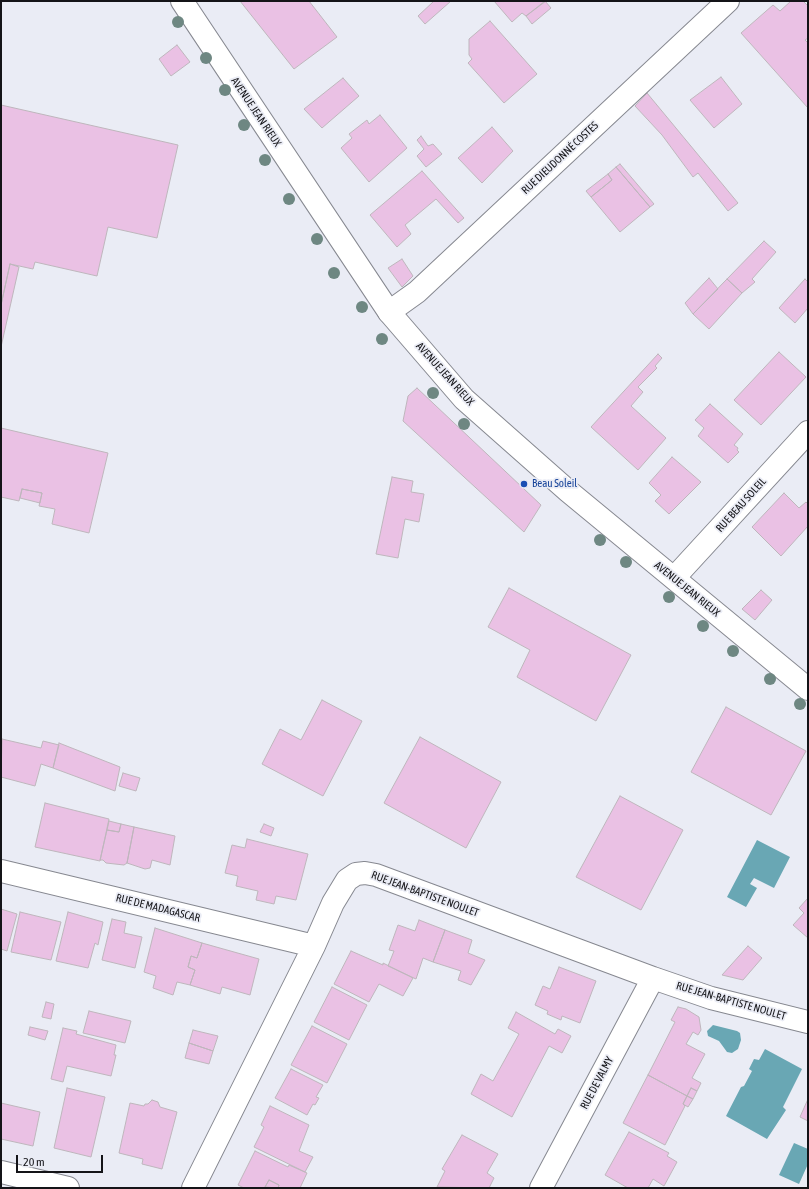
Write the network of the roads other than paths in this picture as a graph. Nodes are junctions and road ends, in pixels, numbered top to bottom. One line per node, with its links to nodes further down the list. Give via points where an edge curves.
1 (182, 1): 3 (street, AVENUE JEAN RIEUX)
2 (728, 1): 3 (street, RUE DIEUDONNÉ COSTES, via 417,292)
3 (390, 312): 5 (street, AVENUE JEAN RIEUX, via 464,399 568,491)
4 (808, 432): 5 (street, RUE BEAU SOLEIL)
5 (674, 578): 6 (street, AVENUE JEAN RIEUX)
6 (808, 689)
7 (1, 871): 8 (street, RUE DE MADAGASCAR)
8 (314, 946): 9 (street, RUE JEAN-BAPTISTE NOULET, via 340,889 356,874 365,873); 13 (street, RUE JEAN-BAPTISTE NOULET)
9 (653, 978): 10 (street, RUE JEAN-BAPTISTE NOULET, via 712,998); 14 (street, RUE DE VALMY)
10 (808, 1022)
11 (1, 1172): 12 (street)
12 (68, 1188)
13 (193, 1188)
14 (541, 1188)

